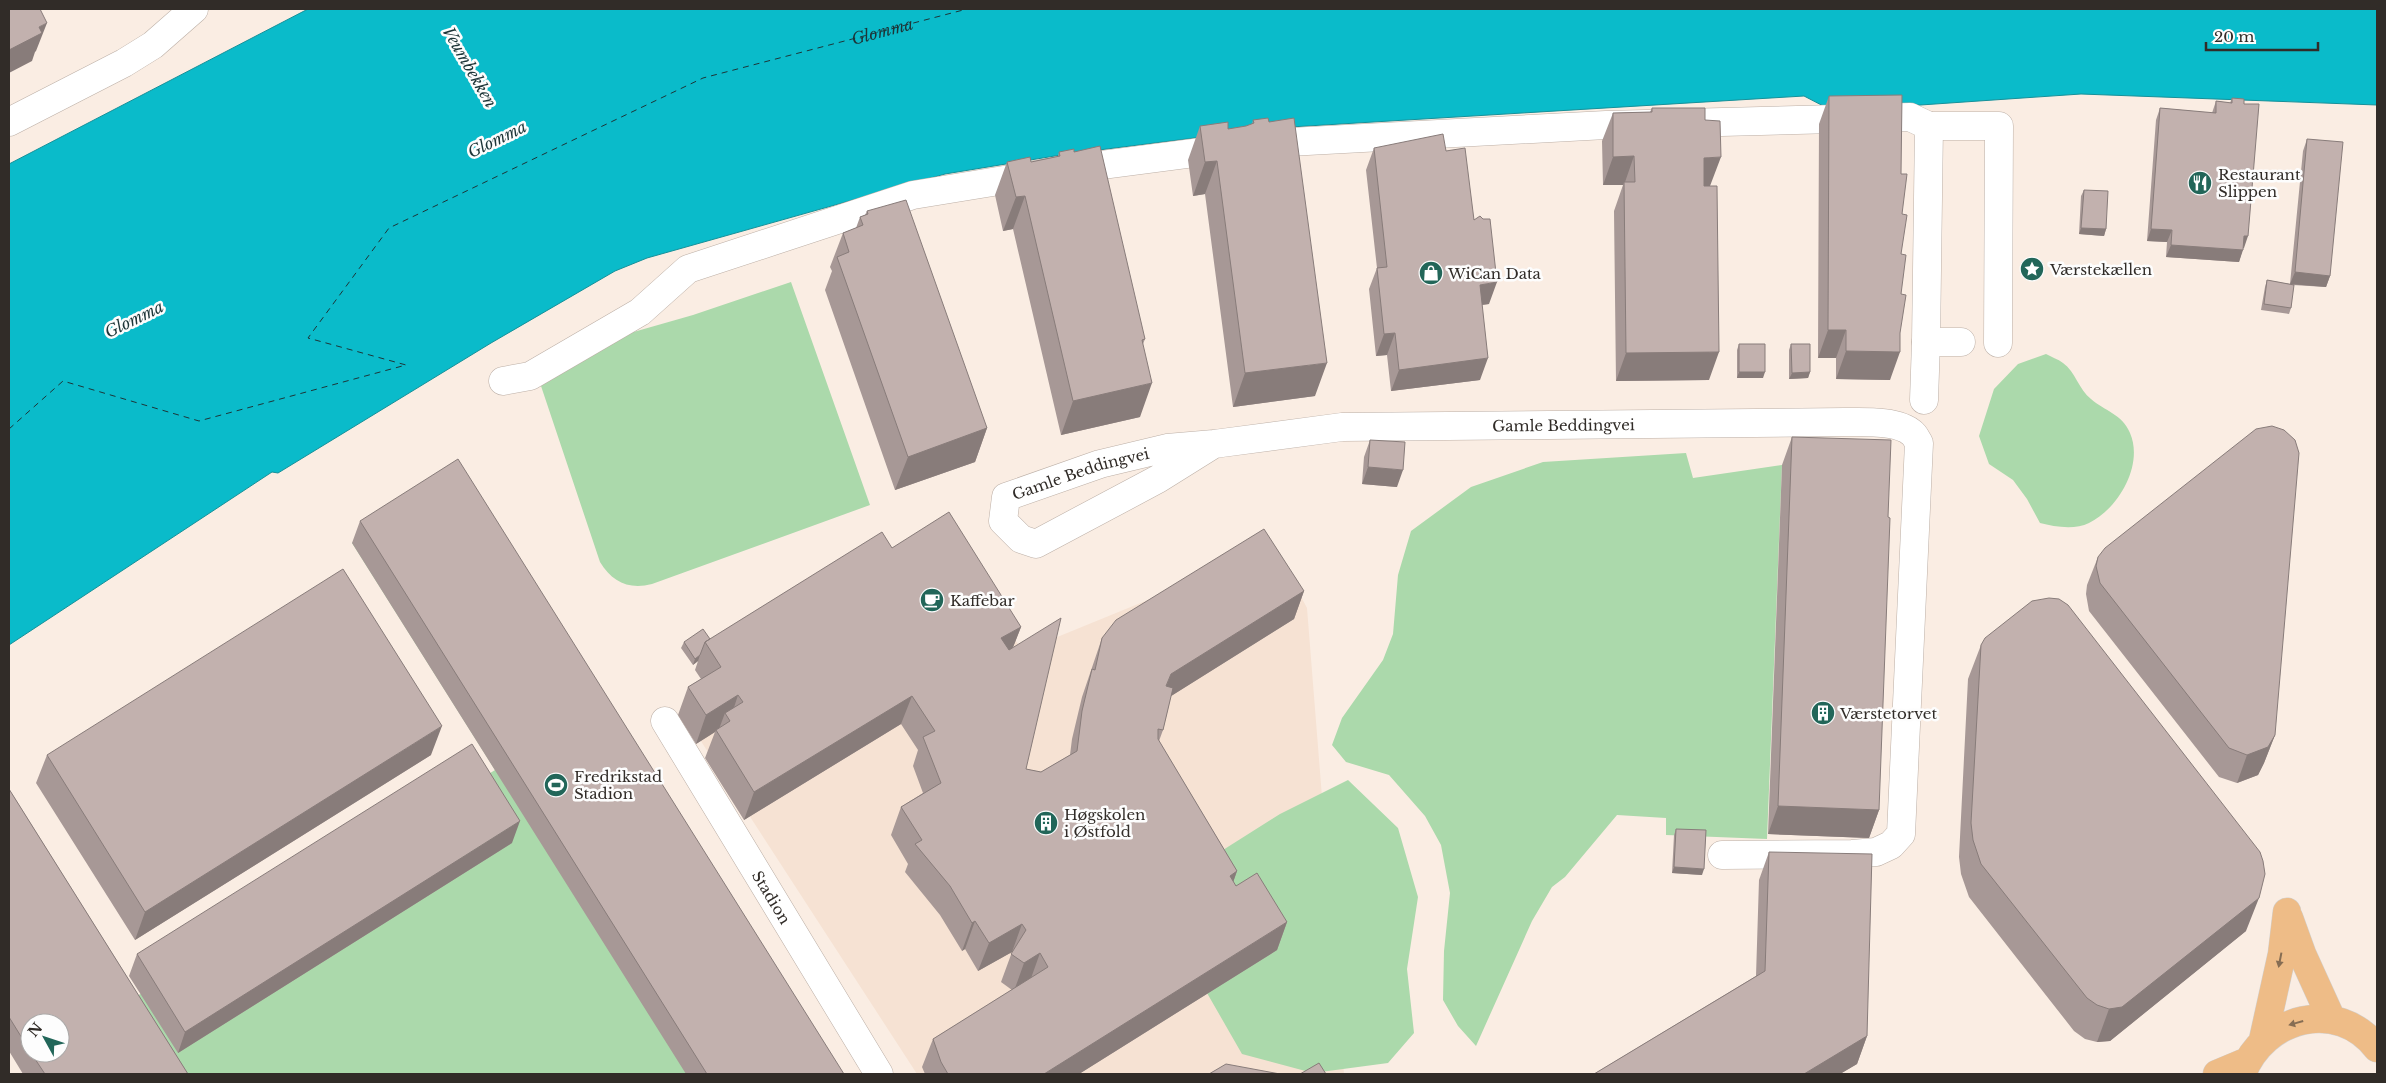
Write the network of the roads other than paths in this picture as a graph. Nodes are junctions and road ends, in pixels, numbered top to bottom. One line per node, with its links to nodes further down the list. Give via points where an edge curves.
1 (194, 9): 2 (street, via 154,45)
2 (9, 122)
3 (1929, 126): 4 (street); 6 (street, via 1999,126); 7 (street, via 1910,116 1606,126 1270,143 1071,168 914,195 688,269 640,312 530,376)
4 (1926, 342): 5 (street); 8 (street)
5 (1961, 342)
6 (1998, 343)
7 (503, 381)
8 (1924, 400)
9 (1214, 444): 9 (street, Gamle Beddingvei, via 1167,448 1100,464 1006,497 1003,521 1021,539 1036,544 1158,479); 11 (street, Gamle Beddingvei, via 1348,426 1878,422 1912,433 1919,443 1901,834 1892,845 1876,852)
10 (665, 721): 15 (street, Stadion)
11 (1722, 855)
12 (2332, 1020): 13 (main road, via 2353,1027); 14 (main road, one-way to 14, via 2295,1022 2278,1029); 14 (main road, one-way to 14, via 2286,912 2282,954)
13 (2375, 1043)
14 (2251, 1059): 16 (main road)
15 (879, 1074)
16 (2217, 1074)

